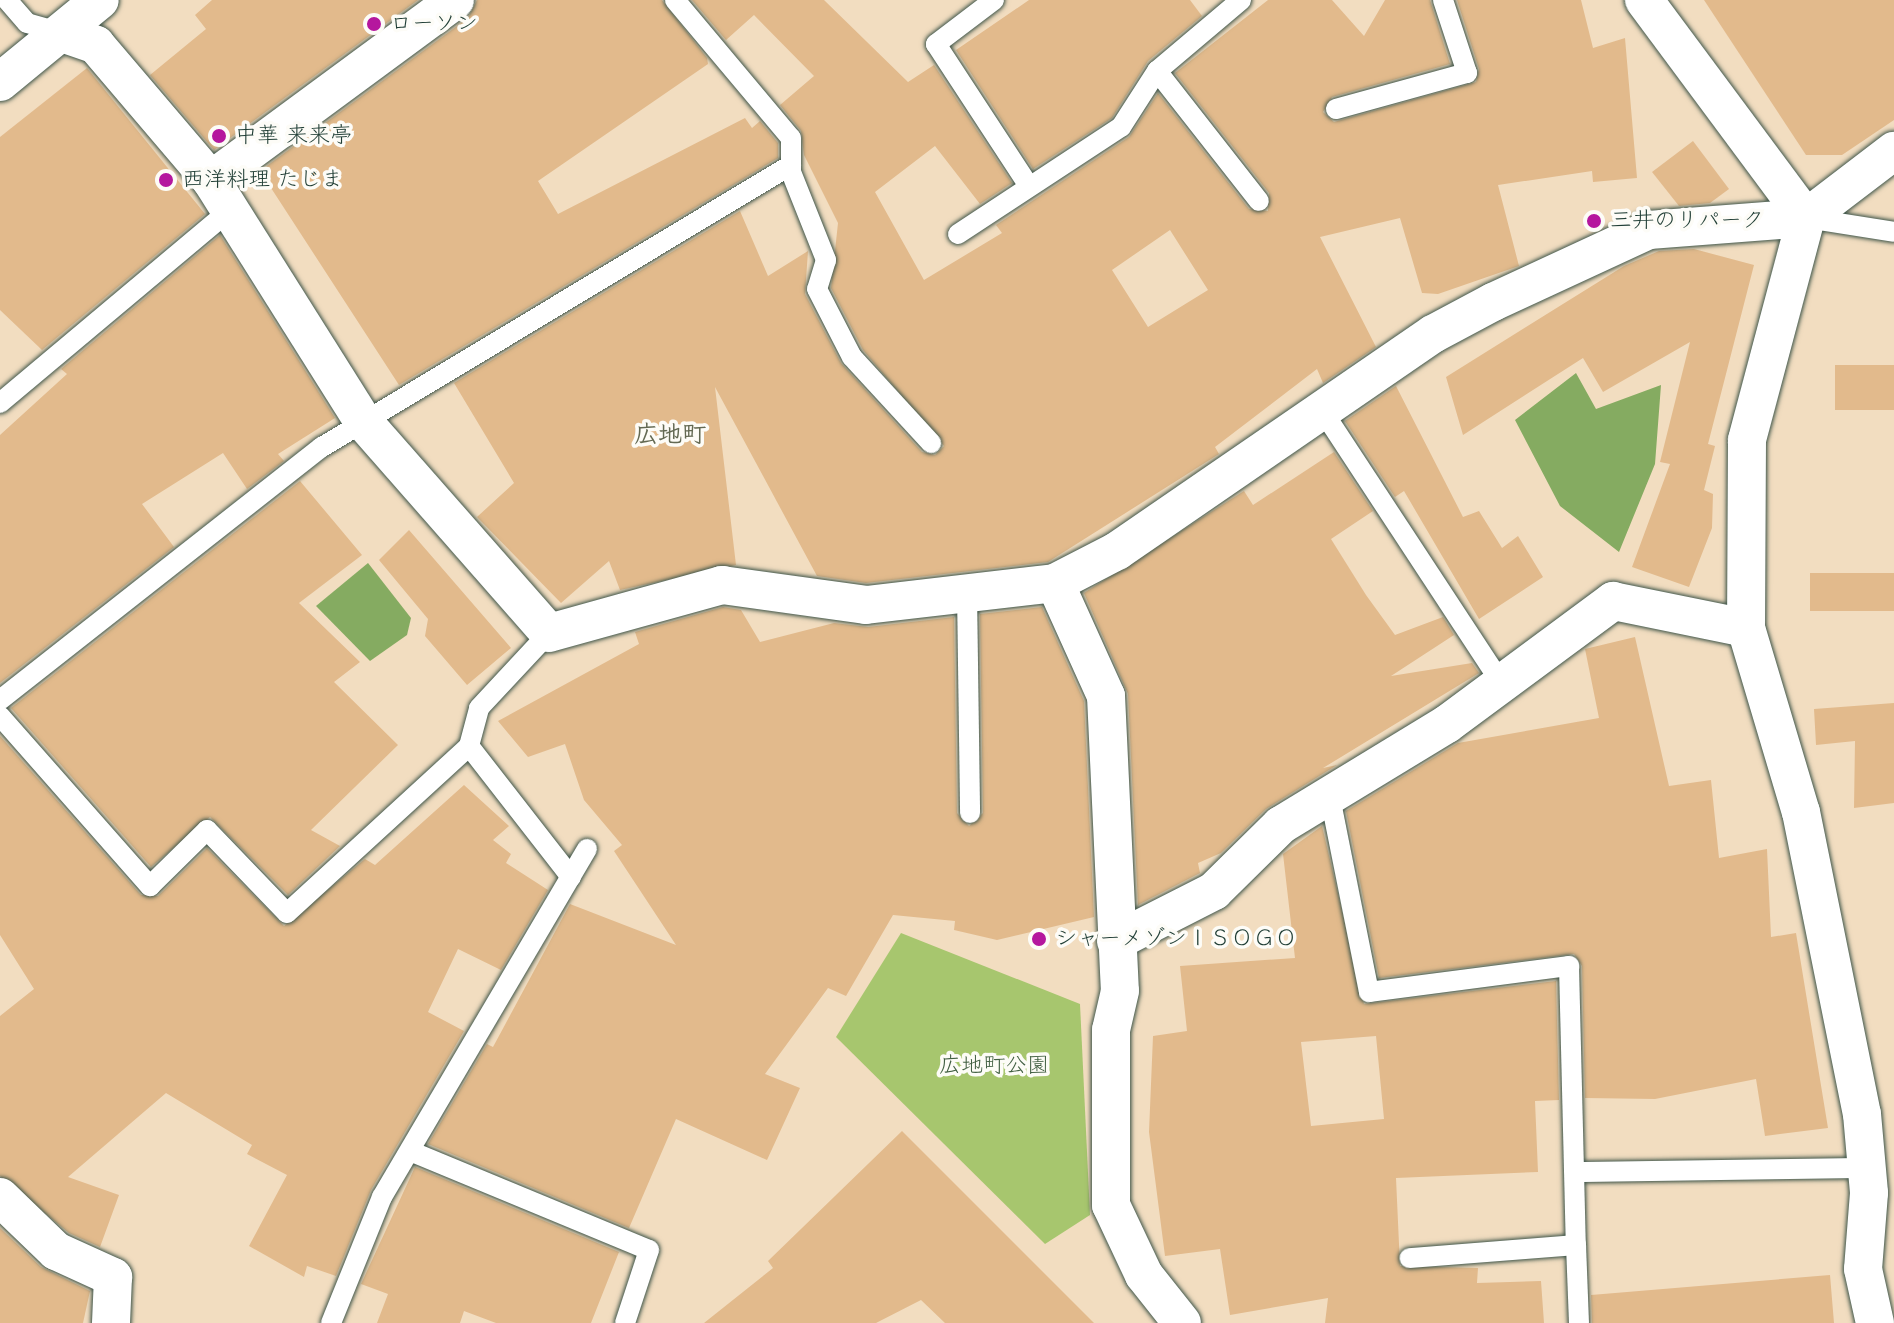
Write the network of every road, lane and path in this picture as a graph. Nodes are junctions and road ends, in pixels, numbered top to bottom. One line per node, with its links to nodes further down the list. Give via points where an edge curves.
1 (7, 0): 9 (lane, via 27,23)
2 (100, 0): 9 (street)
3 (455, 0): 16 (street)
4 (675, 0): 14 (lane, via 791,138)
5 (994, 0): 15 (lane, via 936,44)
6 (1241, 0): 10 (lane)
7 (1443, 0): 12 (lane, via 1467,73)
8 (1644, 0): 18 (street)
9 (62, 33): 11 (street); 16 (street, via 96,45)
10 (1157, 71): 15 (lane, via 1121,127); 17 (lane)
11 (0, 82)
12 (1336, 109)
13 (1894, 151): 18 (street)
14 (791, 165): 23 (lane); 24 (lane, via 826,260 817,289 852,357)
15 (1029, 186): 20 (lane)
16 (220, 195): 21 (lane); 23 (street)
17 (1259, 201)
18 (1806, 218): 19 (lane); 22 (street, via 1703,221 1630,237 1433,334); 27 (street, via 1747,440)
19 (1894, 232)
20 (958, 234)
21 (0, 403)
22 (1324, 413): 25 (street, via 1117,551); 29 (lane)
23 (362, 420): 28 (street); 30 (lane, via 185,548)
24 (931, 443)
25 (1055, 583): 26 (street); 37 (street, via 1106,696)
26 (967, 592): 28 (street, via 866,605 722,585); 34 (lane)
27 (1746, 628): 29 (street, via 1613,601 1582,617); 39 (street, via 1801,812 1862,1114)
28 (549, 633): 32 (lane, via 479,708)
29 (1502, 684): 33 (street)
30 (0, 700)
31 (0, 716): 32 (lane, via 150,886 207,830 287,913)
32 (469, 746): 36 (lane)
33 (1329, 792): 37 (street, via 1281,825 1214,891); 40 (lane, via 1369,992 1569,966)
34 (970, 813)
35 (587, 849): 36 (lane)
36 (571, 877): 38 (lane)
37 (1116, 941): 47 (street, via 1111,1205 1144,1275)
38 (415, 1153): 45 (lane, via 382,1197); 46 (lane, via 649,1250)
39 (1866, 1168): 40 (lane); 49 (street, via 1863,1269)
40 (1576, 1172): 42 (lane)
41 (0, 1197): 44 (street, via 56,1251 113,1277)
42 (1576, 1245): 43 (lane); 48 (lane)
43 (1410, 1258)
44 (111, 1323)
45 (331, 1323)
46 (625, 1323)
47 (1182, 1323)
48 (1579, 1323)
49 (1875, 1323)

